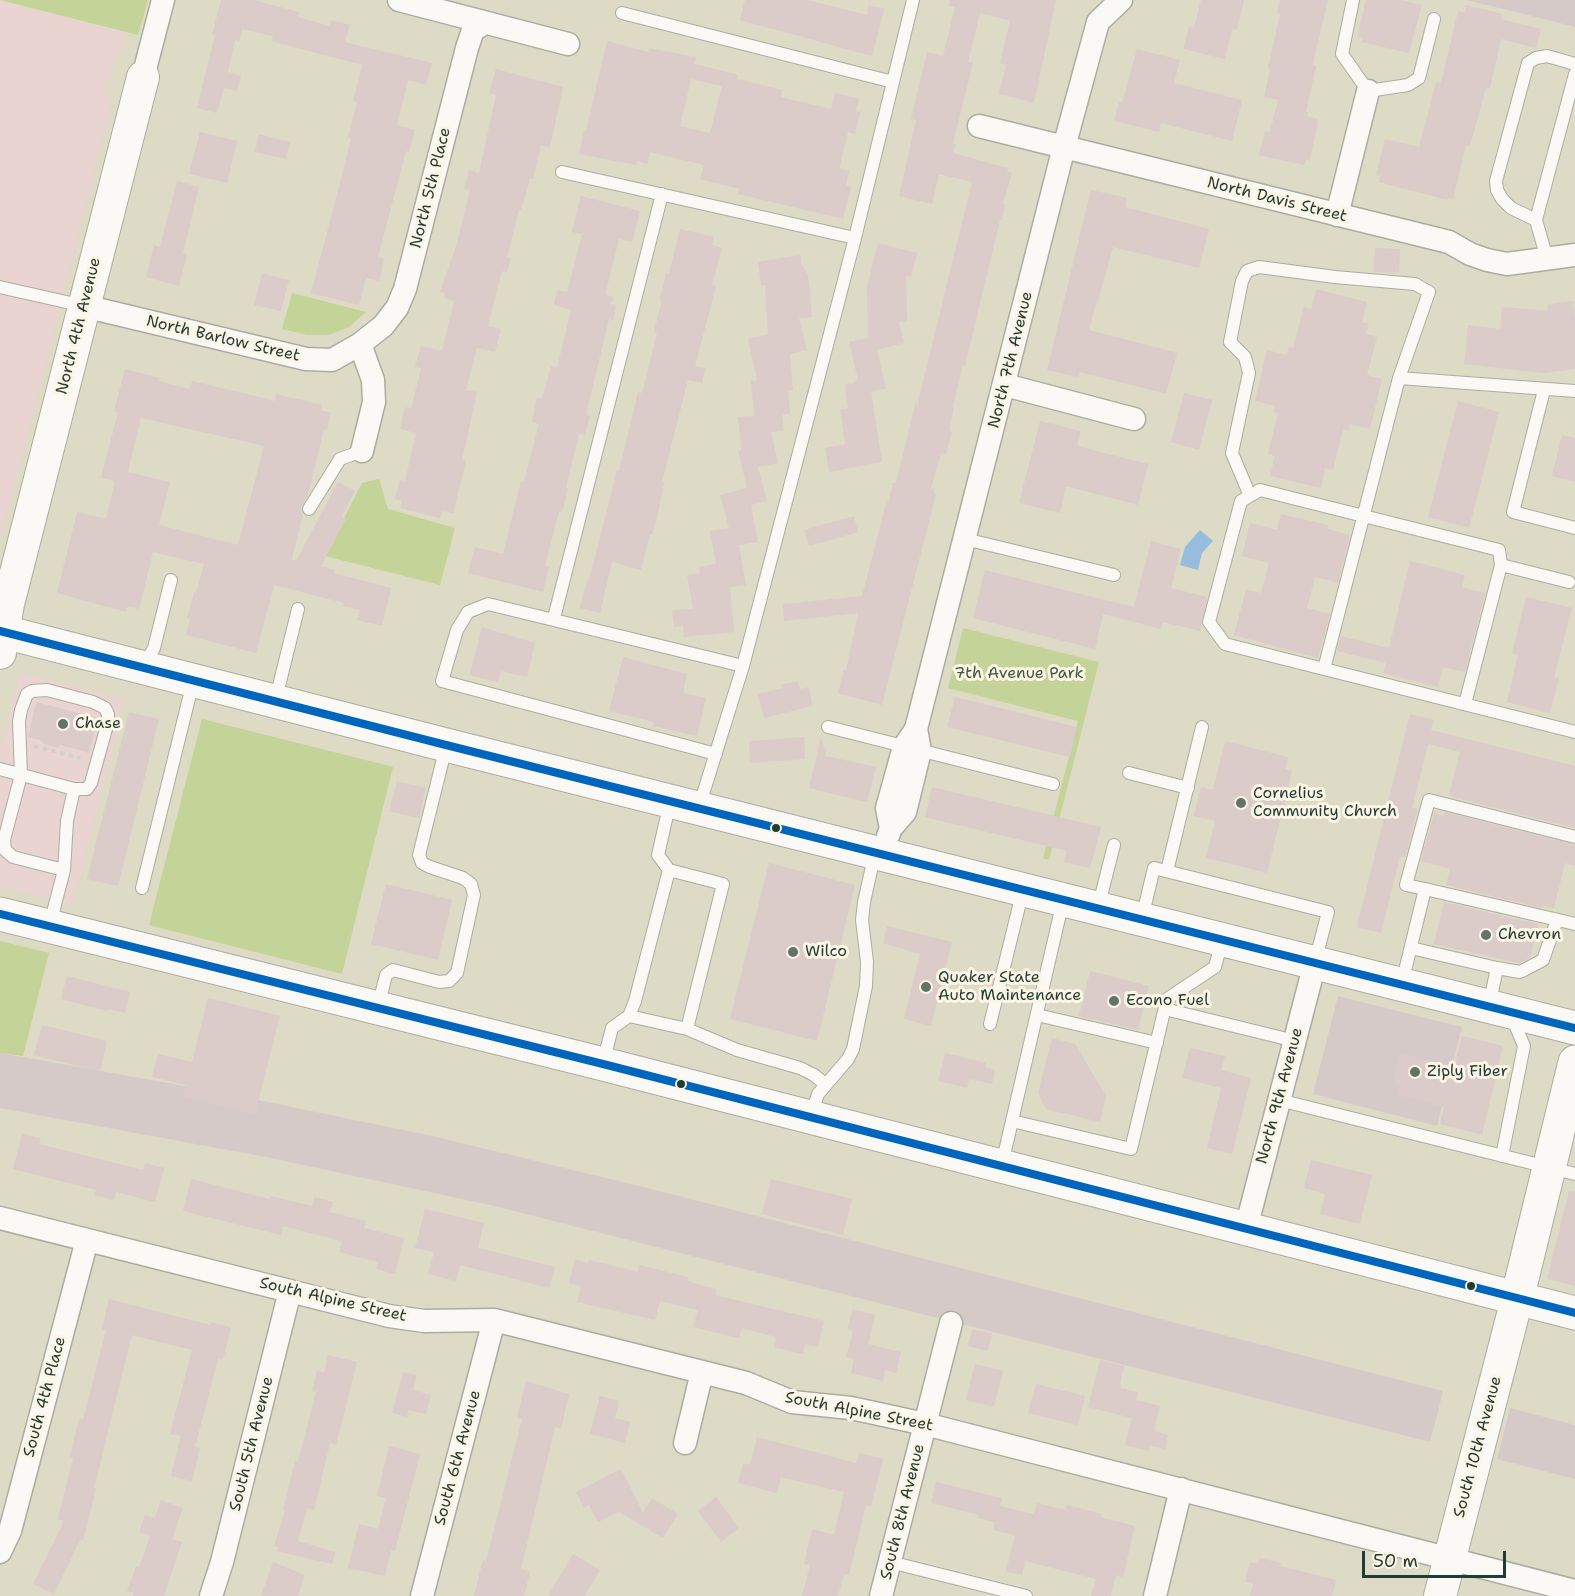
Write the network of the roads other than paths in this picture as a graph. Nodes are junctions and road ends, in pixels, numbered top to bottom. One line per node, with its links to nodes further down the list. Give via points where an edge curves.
1 (163, 0): 12 (street, North 4th Avenue)
2 (399, 0): 8 (street)
3 (913, 0): 13 (lane)
4 (1121, 0): 16 (street, North 7th Avenue, via 1098,22)
5 (1353, 0): 14 (lane, via 1342,54)
6 (622, 13): 13 (lane)
7 (1434, 19): 14 (lane, via 1419,78 1408,85)
8 (485, 23): 9 (street); 26 (street, North 5th Place, via 473,30 467,48 405,289 383,326)
9 (568, 44)
10 (1575, 64): 20 (lane, via 1547,56 1528,63 1496,181 1497,190 1511,208)
11 (1575, 74): 20 (lane)
12 (143, 76): 25 (street, North 4th Avenue)
13 (893, 82): 21 (lane)
14 (1368, 90): 19 (street)
15 (979, 126): 16 (street, North Davis Street)
16 (1064, 147): 19 (street, North Davis Street); 28 (street, North 7th Avenue)
17 (562, 172): 18 (lane)
18 (662, 194): 21 (lane); 43 (lane)
19 (1338, 215): 23 (street, North Davis Street, via 1449,242 1487,260 1507,264)
20 (1536, 220): 23 (lane)
21 (855, 238): 45 (lane)
22 (1575, 255): 23 (street, North Davis Street)
23 (1547, 258)
24 (0, 287): 25 (lane)
25 (84, 306): 26 (street, North Barlow Street, via 306,359 332,360); 44 (street, North 4th Avenue)
26 (360, 344): 32 (street, via 373,380 374,402)
27 (1399, 378): 29 (lane); 33 (lane, via 1429,292 1415,284 1259,267 1247,271 1230,342 1245,357 1249,373 1232,453); 35 (lane)
28 (1005, 385): 31 (street); 37 (street, North 7th Avenue)
29 (1545, 390): 30 (lane); 36 (lane, via 1513,512)
30 (1575, 392)
31 (1134, 418)
32 (363, 451): 34 (lane, via 340,459)
33 (1250, 496): 35 (lane, via 1260,490); 47 (lane, via 1241,501 1209,622 1225,644)
34 (309, 509)
35 (1363, 515): 38 (lane, via 1499,550); 47 (lane)
36 (1575, 528)
37 (965, 539): 39 (lane); 54 (street, North 7th Avenue)
38 (1501, 565): 41 (lane); 50 (lane)
39 (1114, 575)
40 (171, 580): 46 (lane, via 154,648)
41 (1569, 582)
42 (298, 609): 49 (lane)
43 (554, 618): 45 (lane); 56 (lane, via 488,604 468,612 458,630 442,681)
44 (1, 639): 46 (main road)
45 (743, 666): 56 (lane)
46 (143, 668): 48 (main road)
47 (1324, 669): 50 (lane)
48 (193, 681): 49 (main road); 70 (lane)
49 (275, 702): 55 (main road)
50 (1465, 704): 53 (lane)
51 (828, 727): 54 (lane)
52 (1202, 727): 61 (lane)
53 (1575, 732)
54 (914, 742): 60 (lane); 65 (street, North 7th Avenue, via 887,808)
55 (446, 745): 63 (main road); 85 (lane, via 419,855 422,863 471,884 474,895 457,973 449,981 439,981 393,970 387,975)
56 (716, 754): 63 (lane)
57 (0, 769): 59 (lane)
58 (1129, 773): 61 (lane)
59 (21, 775): 62 (lane); 62 (lane, via 21,710 27,694 47,690 93,702 105,708 108,722 91,783 87,789); 67 (lane, via 4,840 5,850 13,857)
60 (1053, 784)
61 (1188, 788): 69 (lane)
62 (74, 789): 67 (lane, via 67,821)
63 (685, 805): 65 (main road); 68 (lane, via 658,855)
64 (1575, 837): 72 (lane, via 1429,800 1406,885)
65 (883, 845): 71 (main road); 97 (lane, via 864,902 866,986 853,1049)
66 (1114, 845): 74 (lane)
67 (64, 870): 79 (lane)
68 (669, 870): 89 (lane); 92 (lane, via 723,884)
69 (1167, 871): 76 (lane, via 1154,868); 82 (lane, via 1328,912)
70 (142, 888)
71 (1023, 889): 73 (main road); 90 (lane)
72 (1425, 890): 77 (lane); 81 (lane)
73 (1064, 899): 74 (main road); 88 (lane)
74 (1098, 908): 76 (main road)
75 (0, 914): 79 (main road)
76 (1142, 919): 80 (main road)
77 (1557, 920): 78 (lane); 83 (lane, via 1543,960 1520,972)
78 (1575, 924)
79 (50, 926): 85 (main road)
80 (1222, 939): 82 (main road); 86 (lane, via 1215,968 1167,999)
81 (1411, 948): 83 (lane); 84 (lane)
82 (1315, 963): 84 (main road); 93 (street, North 9th Avenue)
83 (1497, 968): 87 (lane)
84 (1402, 985): 87 (main road)
85 (378, 1008): 96 (main road)
86 (1165, 1009): 93 (lane); 94 (lane)
87 (1499, 1009): 91 (main road); 101 (lane, via 1524,1046)
88 (1037, 1015): 94 (lane); 100 (lane)
89 (629, 1016): 92 (lane); 96 (lane, via 612,1028)
90 (990, 1024)
91 (1575, 1028)
92 (687, 1029): 97 (lane, via 737,1050 800,1068)
93 (1295, 1041): 98 (street, North 9th Avenue)
94 (1157, 1043): 100 (lane, via 1131,1149)
95 (1575, 1062): 103 (main road)
96 (603, 1064): 99 (main road)
97 (825, 1084): 99 (lane)
98 (1279, 1100): 101 (lane); 105 (street, North 9th Avenue)
99 (810, 1118): 102 (main road)
100 (1012, 1121): 102 (lane)
101 (1503, 1156): 103 (lane)
102 (1002, 1166): 105 (main road)
103 (1562, 1171): 108 (main road)
104 (0, 1218): 106 (street, South Alpine Street)
105 (1246, 1228): 108 (main road)
106 (87, 1240): 107 (street, South Alpine Street); 116 (street, South 4th Place, via 10,1531)
107 (290, 1291): 110 (street, South Alpine Street, via 424,1321); 120 (street, South 5th Avenue)
108 (1517, 1299): 109 (main road); 117 (street, South 10th Avenue)
109 (1575, 1313)
110 (494, 1320): 112 (street, South Alpine Street); 121 (street, South 6th Avenue)
111 (951, 1323): 113 (street, South 8th Avenue)
112 (702, 1372): 113 (street, South Alpine Street, via 746,1383 792,1402 851,1408); 114 (street)
113 (925, 1424): 115 (street, South Alpine Street); 118 (street, South 8th Avenue)
114 (685, 1443)
115 (1181, 1489): 117 (street, South Alpine Street); 124 (street)
116 (0, 1552)
117 (1449, 1559): 119 (street, South Alpine Street); 125 (street, South 10th Avenue)
118 (890, 1562): 122 (street, South 8th Avenue); 123 (lane)
119 (1575, 1591)
120 (211, 1596)
121 (422, 1596)
122 (881, 1596)
123 (1026, 1596)
124 (1155, 1596)
125 (1440, 1596)

